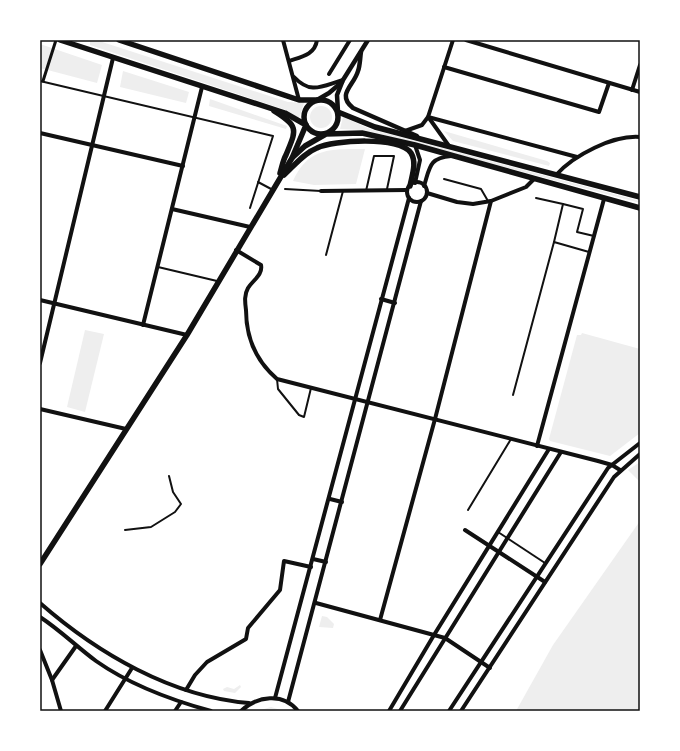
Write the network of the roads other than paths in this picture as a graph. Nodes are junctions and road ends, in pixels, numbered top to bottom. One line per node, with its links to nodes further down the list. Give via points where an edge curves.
1 (56, 40): 19 (street)
2 (60, 40): 10 (main road)
3 (119, 40): 25 (main road)
4 (283, 40): 13 (street)
5 (317, 40): 13 (street, via 311,52)
6 (368, 40): 11 (street)
7 (453, 40): 15 (street)
8 (466, 40): 20 (street)
9 (348, 41): 16 (street)
10 (72, 42): 12 (main road)
11 (361, 52): 18 (street); 32 (street, via 358,72 347,91 347,103)
12 (113, 58): 21 (main road); 24 (street)
13 (289, 61): 17 (street)
14 (640, 65): 22 (street)
15 (444, 67): 20 (street, via 599,112); 29 (street)
16 (329, 74)
17 (293, 76): 18 (street, via 303,86 311,88); 25 (street)
18 (343, 80): 26 (street); 28 (street, via 337,96)
19 (42, 81): 24 (lane)
20 (609, 83): 22 (street)
21 (202, 87): 27 (main road); 30 (street)
22 (632, 90): 23 (street)
23 (640, 92)
24 (104, 96): 30 (lane); 37 (street)
25 (300, 100): 26 (main road)
26 (317, 100): 28 (main road, via 330,102); 31 (main road, via 306,107)
27 (264, 106): 31 (main road, via 285,113); 47 (main road, via 286,118 294,132)
28 (338, 112): 34 (main road, via 335,128); 36 (main road, via 375,127)
29 (428, 117): 32 (street, via 422,125); 39 (street); 42 (street)
30 (195, 118): 43 (street); 48 (lane, via 273,136)
31 (306, 125): 34 (main road, via 312,132); 41 (main road)
32 (405, 131): 36 (street)
33 (40, 133): 37 (street)
34 (326, 134): 38 (main road, via 362,133); 41 (main road, via 305,146)
35 (640, 137): 42 (street, via 616,139)
36 (430, 142): 39 (main road)
37 (92, 145): 43 (street); 78 (street)
38 (415, 145): 40 (main road); 49 (street, via 420,160)
39 (449, 147): 44 (main road)
40 (453, 156): 45 (main road); 50 (street, via 439,158 430,165)
41 (292, 158): 47 (main road)
42 (577, 158): 44 (street)
43 (183, 166): 67 (street)
44 (556, 175): 58 (main road)
45 (534, 179): 61 (main road); 63 (street, via 526,188)
46 (444, 180): 63 (lane, via 481,189)
47 (278, 181): 49 (main road, via 307,153 317,147 385,142 404,147 410,152 414,165); 52 (main road)
48 (258, 182): 52 (lane); 65 (lane)
49 (411, 186): 50 (street, via 420,183); 53 (street); 59 (street)
50 (424, 186): 57 (street)
51 (285, 189): 54 (lane)
52 (273, 190): 68 (main road)
53 (387, 190): 56 (street); 56 (lane, via 394,156 374,156)
54 (320, 191): 55 (street)
55 (343, 191): 56 (street); 73 (lane)
56 (366, 191)
57 (427, 193): 62 (street); 63 (street, via 457,202 473,204)
58 (640, 197)
59 (409, 198): 62 (street); 76 (street)
60 (536, 198): 64 (lane)
61 (604, 199): 66 (main road); 69 (street)
62 (421, 201): 79 (street)
63 (489, 201): 89 (street)
64 (563, 204): 69 (lane, via 583,209 577,232); 70 (lane)
65 (250, 208)
66 (640, 208)
67 (172, 209): 68 (street); 74 (street)
68 (250, 227): 71 (main road)
69 (594, 236): 72 (street)
70 (554, 242): 72 (lane); 85 (lane)
71 (236, 250): 75 (main road); 83 (street, via 261,265 259,275 245,295 246,325 256,353)
72 (590, 252): 93 (street)
73 (326, 255)
74 (158, 267): 75 (lane); 80 (street)
75 (218, 281): 81 (main road)
76 (381, 299): 79 (street); 86 (street)
77 (40, 300): 78 (street)
78 (54, 303): 80 (street); 82 (street)
79 (395, 303): 87 (street)
80 (143, 325): 81 (street)
81 (187, 335): 90 (main road)
82 (40, 363)
83 (277, 379): 84 (street); 84 (lane, via 278,390 299,415 304,417)
84 (311, 388): 86 (street)
85 (513, 395)
86 (354, 399): 87 (street); 100 (street)
87 (369, 402): 89 (street); 101 (street)
88 (40, 409): 90 (street)
89 (435, 419): 91 (street); 119 (street)
90 (126, 430): 112 (main road)
91 (511, 439): 93 (street); 102 (lane)
92 (640, 443): 97 (street)
93 (537, 446): 94 (street)
94 (549, 449): 95 (street); 105 (street)
95 (561, 452): 97 (street); 106 (street)
96 (640, 454): 98 (street)
97 (612, 465): 98 (street); 111 (street)
98 (620, 470): 115 (street)
99 (169, 476): 103 (lane, via 173,492 181,504 175,512 151,527)
100 (330, 499): 101 (street); 109 (street)
101 (342, 502): 110 (street)
102 (468, 510)
103 (125, 530)
104 (465, 530): 107 (street)
105 (498, 532): 106 (lane); 107 (street)
106 (507, 539): 108 (street); 111 (lane)
107 (489, 546): 108 (street); 120 (street)
108 (499, 552): 114 (street); 121 (street)
109 (314, 559): 110 (street); 113 (street)
110 (326, 562): 117 (street)
111 (546, 563): 114 (street)
112 (40, 564)
113 (311, 567): 129 (street, via 284,561 280,590 248,628 246,639 207,662); 130 (street)
114 (537, 577): 115 (street); 124 (street)
115 (545, 582): 126 (street)
116 (40, 603): 125 (street, via 57,618)
117 (316, 604): 119 (street); 132 (street)
118 (40, 617): 122 (street)
119 (380, 620): 120 (street)
120 (434, 635): 121 (street); 140 (street)
121 (445, 638): 124 (street); 141 (street)
122 (76, 646): 127 (street); 128 (street)
123 (40, 650): 128 (street)
124 (481, 662): 126 (street); 142 (street)
125 (132, 668): 127 (street); 129 (street)
126 (490, 668): 143 (street)
127 (125, 678): 131 (street); 135 (street)
128 (52, 680): 134 (street)
129 (186, 690): 133 (street, via 230,702)
130 (275, 698): 132 (street); 133 (street, via 266,698)
131 (180, 702): 136 (street); 137 (street)
132 (288, 702): 139 (street)
133 (249, 704): 138 (street)
134 (60, 711)
135 (105, 711)
136 (175, 711)
137 (212, 711)
138 (241, 711)
139 (298, 711)
140 (389, 711)
141 (400, 711)
142 (449, 711)
143 (461, 711)

